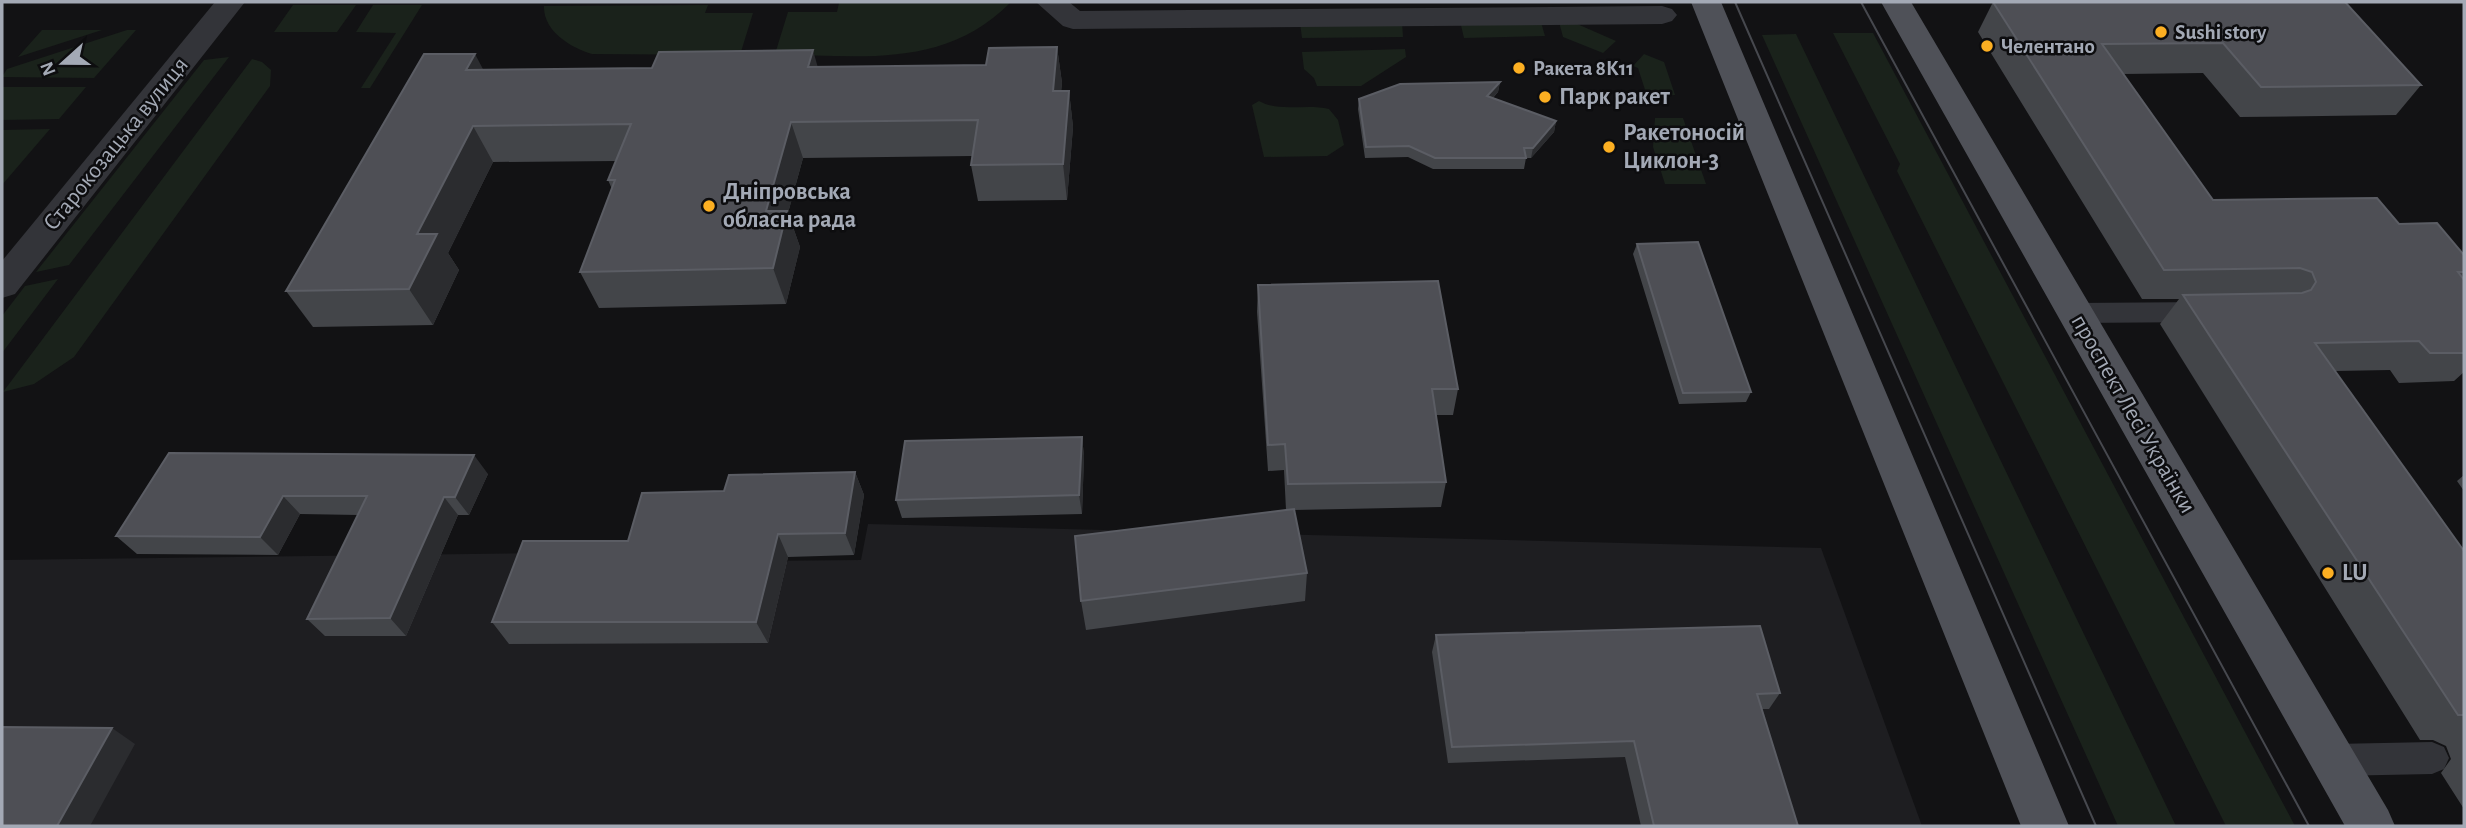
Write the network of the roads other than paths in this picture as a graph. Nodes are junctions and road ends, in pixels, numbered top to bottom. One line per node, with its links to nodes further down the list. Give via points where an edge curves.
1 (230, 2): 6 (street, Старокозацька вулиця)
2 (1051, 2): 5 (street, via 1073,20)
3 (1706, 2): 11 (main road)
4 (1896, 2): 8 (main road, проспект Лесі Українки)
5 (1662, 15)
6 (2, 285)
7 (2234, 311): 8 (lane)
8 (2075, 313): 10 (main road, проспект Лесі Українки)
9 (2432, 758): 10 (lane)
10 (2334, 760): 12 (main road, проспект Лесі Українки)
11 (2045, 826)
12 (2371, 826)

